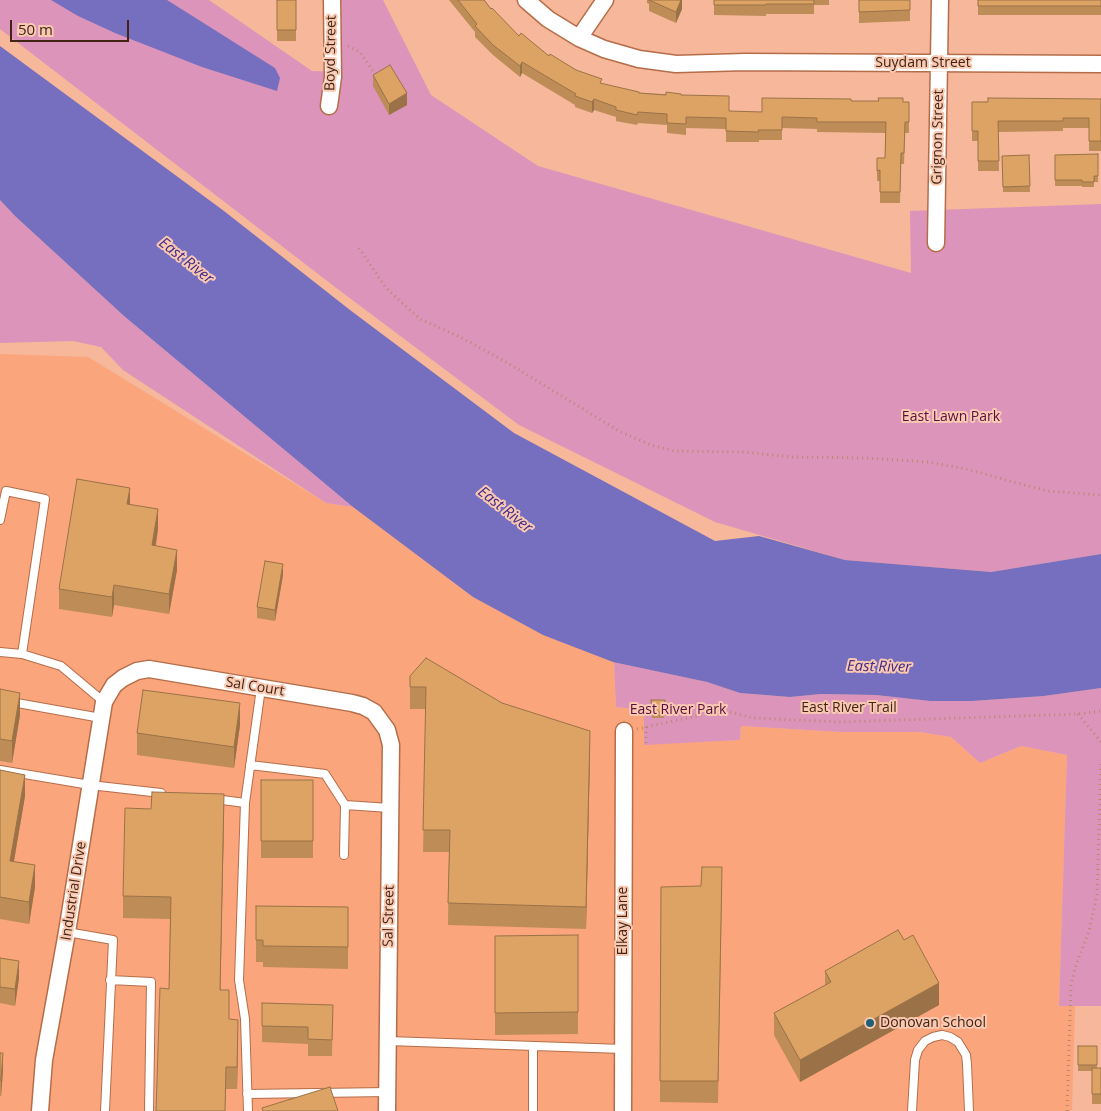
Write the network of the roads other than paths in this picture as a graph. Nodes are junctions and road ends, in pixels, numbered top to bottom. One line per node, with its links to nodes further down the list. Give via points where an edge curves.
1 (332, 0): 8 (street, Boyd Street, via 333,77)
2 (526, 0): 5 (street, Suydam Street, via 548,19)
3 (604, 0): 5 (street)
4 (940, 0): 6 (street, Grignon Street)
5 (579, 38): 6 (street, Suydam Street, via 639,59 676,64)
6 (940, 63): 7 (street, Suydam Street); 9 (street, Grignon Street)
7 (1101, 64)
8 (329, 106)
9 (936, 243)
10 (0, 520): 12 (lane, via 6,491 45,499)
11 (0, 652): 12 (lane)
12 (22, 654): 16 (lane, via 61,666)
13 (123, 678): 14 (street, Sal Court, via 150,669); 16 (street, Industrial Drive, via 114,685)
14 (261, 688): 17 (street, Sal Court, via 363,706); 19 (lane)
15 (0, 700): 16 (lane)
16 (103, 710): 21 (street, Industrial Drive)
17 (382, 722): 26 (street, Sal Street, via 391,745)
18 (624, 731): 32 (street, Elkay Lane)
19 (250, 765): 24 (lane); 25 (lane, via 325,774)
20 (0, 770): 21 (lane)
21 (90, 786): 22 (lane); 28 (street, Industrial Drive)
22 (168, 794)
23 (206, 798): 24 (lane)
24 (245, 803): 34 (lane, via 240,980)
25 (345, 805): 26 (lane); 27 (lane)
26 (390, 808): 30 (street, Sal Street)
27 (344, 855)
28 (67, 932): 29 (lane, via 113,940); 35 (street, Industrial Drive, via 44,1060)
29 (110, 980): 36 (lane); 37 (lane, via 151,982)
30 (388, 1041): 31 (lane); 33 (street, Sal Street)
31 (533, 1046): 32 (lane); 40 (lane)
32 (623, 1049): 41 (street, Elkay Lane)
33 (387, 1092): 34 (lane); 39 (street, Sal Street)
34 (247, 1094): 38 (lane)
35 (40, 1111)
36 (106, 1111)
37 (149, 1111)
38 (248, 1111)
39 (387, 1111)
40 (533, 1111)
41 (623, 1111)
42 (912, 1111): 43 (lane, via 918,1050 925,1041 942,1035 958,1042 966,1055)
43 (968, 1111)

